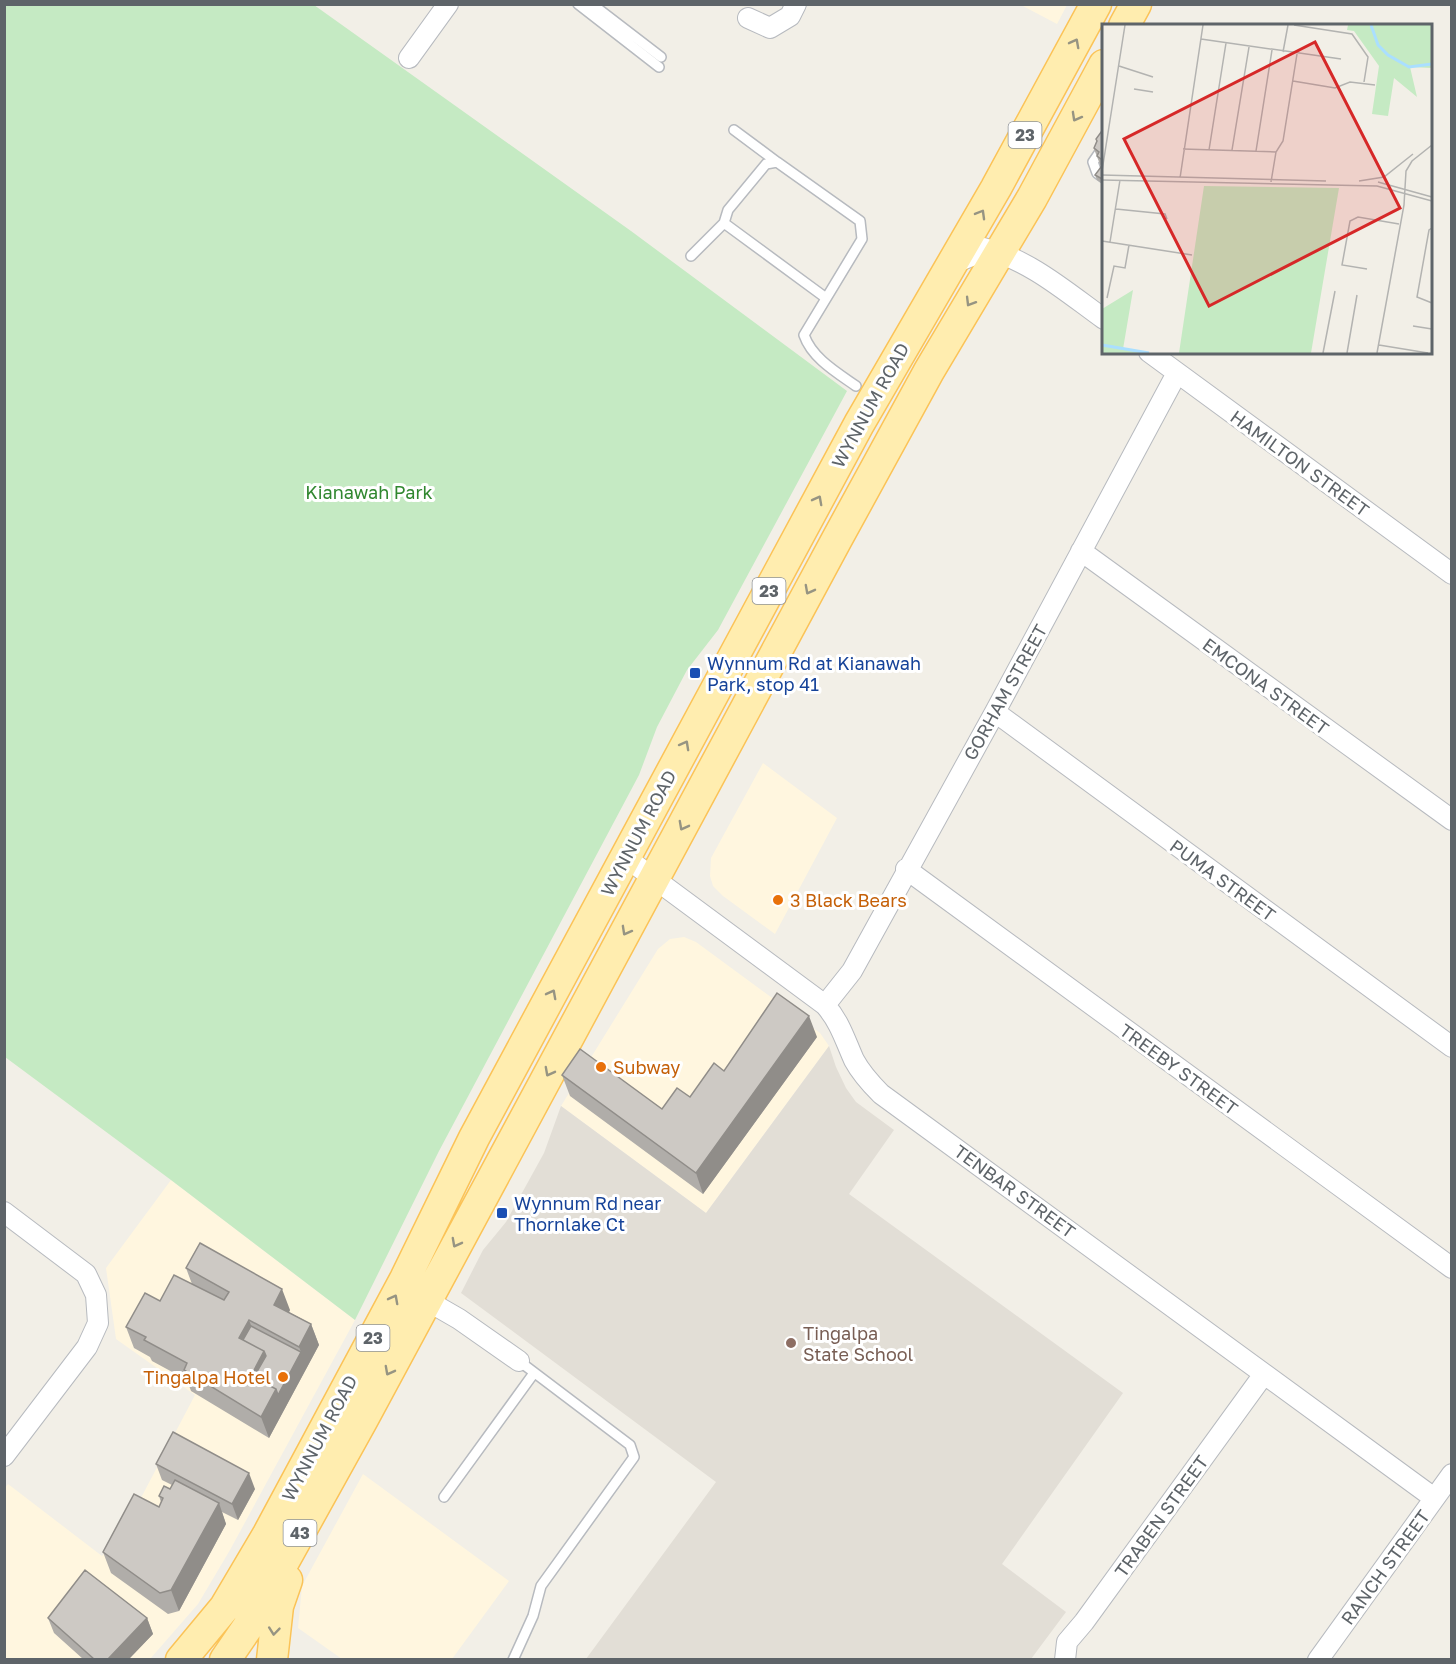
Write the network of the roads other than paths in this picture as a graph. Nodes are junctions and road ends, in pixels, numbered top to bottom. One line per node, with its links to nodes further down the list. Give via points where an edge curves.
1 (448, 4): 9 (street)
2 (578, 4): 3 (lane, via 660,62)
3 (592, 4)
4 (796, 4): 7 (street, via 790,16 770,28)
5 (1096, 4): 18 (main road, WYNNUM ROAD / 23, one-way to 5)
6 (1136, 4): 8 (main road)
7 (748, 18)
8 (1126, 24)
9 (409, 58)
10 (1102, 69): 16 (main road, WYNNUM ROAD / 23, one-way to 16)
11 (734, 130): 13 (lane)
12 (1102, 149): 14 (lane, via 1093,162)
13 (777, 162): 15 (lane, via 766,164 728,210); 19 (lane, via 860,221 862,238)
14 (1102, 177)
15 (724, 223): 17 (lane); 19 (lane)
16 (1000, 252): 18 (street, via 983,248); 20 (street, via 1041,272); 24 (main road, WYNNUM ROAD / 23, one-way to 24)
17 (691, 256)
18 (952, 264): 25 (main road, WYNNUM ROAD / 23, one-way to 18, via 885,376)
19 (826, 298): 23 (lane, via 804,335 808,347)
20 (1102, 318)
21 (1152, 354): 22 (street, HAMILTON STREET)
22 (1177, 373): 26 (street, GORHAM STREET); 27 (street, HAMILTON STREET)
23 (856, 386)
24 (837, 539): 25 (main road, via 809,552); 32 (main road, WYNNUM ROAD / 23, one-way to 32)
25 (795, 545): 30 (main road, WYNNUM ROAD / 23, one-way to 25)
26 (1081, 551): 28 (street, GORHAM STREET); 29 (street, EMCONA STREET)
27 (1452, 574)
28 (994, 712): 31 (street, GORHAM STREET); 34 (street, PUMA STREET)
29 (1452, 820)
30 (625, 858): 32 (street, TENBAR STREET); 45 (main road, WYNNUM ROAD / 23, one-way to 30, via 225,1607 267,1536)
31 (906, 869): 33 (street, GORHAM STREET, via 852,971); 36 (street, TREEBY STREET)
32 (655, 879): 33 (street, TENBAR STREET); 37 (main road, WYNNUM ROAD / 23, one-way to 37)
33 (825, 1005): 39 (street, TENBAR STREET, via 842,1028 863,1074 881,1094)
34 (1452, 1047)
35 (4, 1212): 40 (street, via 86,1274 96,1295 98,1323 87,1347)
36 (1452, 1268)
37 (426, 1300): 38 (street); 42 (main road, WYNNUM ROAD / 23, one-way to 42)
38 (526, 1367): 43 (lane); 48 (lane, via 630,1445 634,1458 541,1586 533,1616)
39 (1264, 1374): 44 (street, TENBAR STREET); 49 (street, TRABEN STREET, via 1067,1642)
40 (4, 1456)
41 (1452, 1474): 44 (street, RANCH STREET)
42 (331, 1479): 46 (main road, WYNNUM ROAD / 43, via 247,1628); 47 (main road, 23, one-way to 47, via 311,1533 281,1593)
43 (444, 1497)
44 (1434, 1498): 50 (street, RANCH STREET)
45 (181, 1659)
46 (225, 1659)
47 (272, 1659)
48 (513, 1659)
49 (1065, 1659)
50 (1318, 1659)

